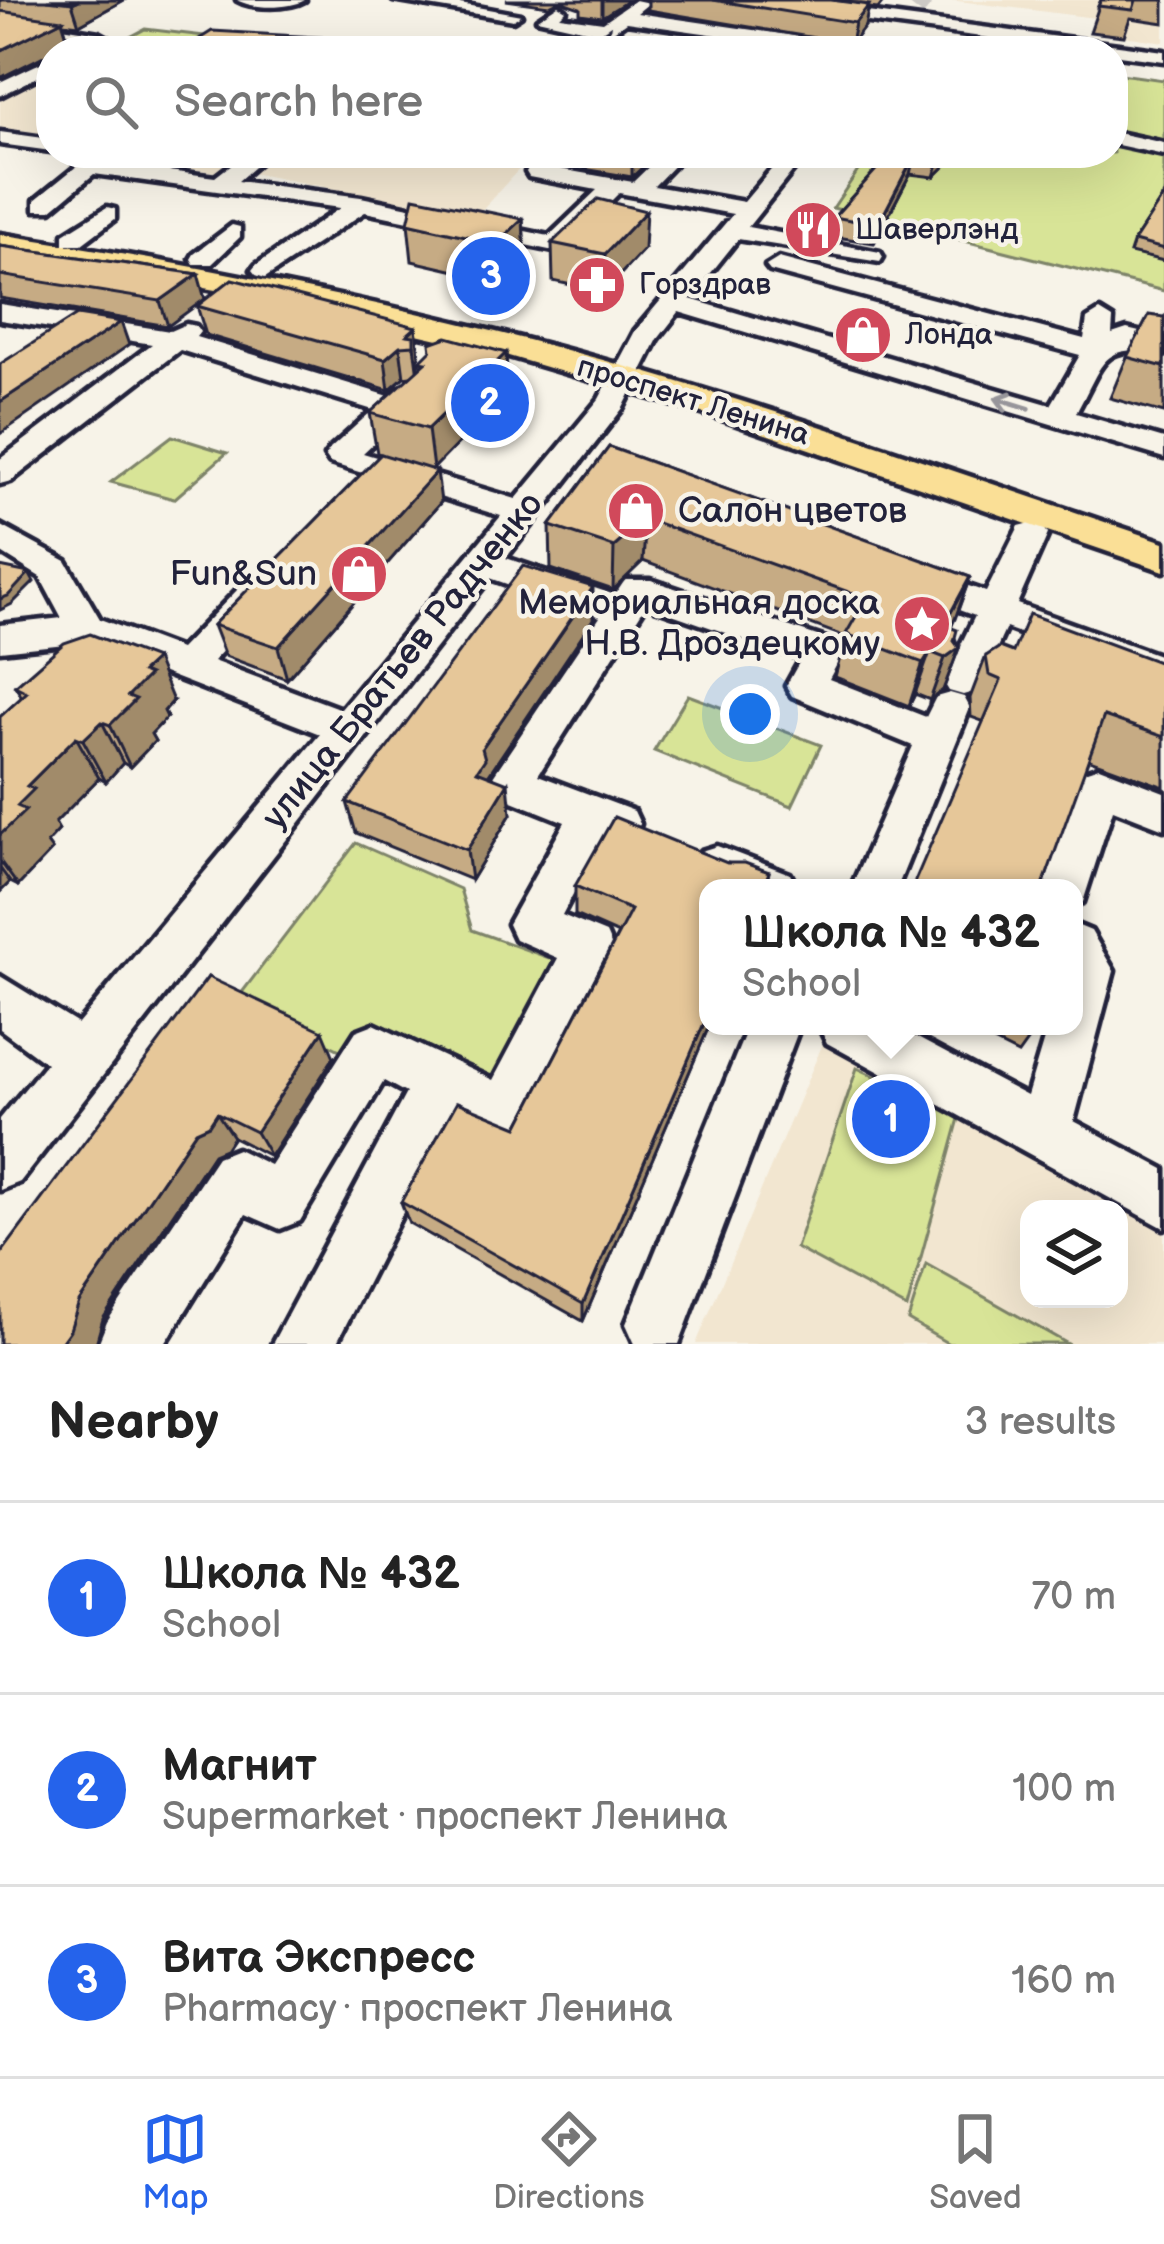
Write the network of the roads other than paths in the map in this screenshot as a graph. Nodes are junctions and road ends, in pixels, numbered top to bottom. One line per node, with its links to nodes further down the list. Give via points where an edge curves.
1 (245, 0): 2 (street)
2 (298, 0)
3 (401, 0): 8 (street)
4 (646, 0): 11 (street)
5 (739, 0): 9 (street)
6 (713, 3): 9 (street, via 844,20)
7 (559, 10): 11 (street, via 545,19)
8 (513, 15)
9 (909, 15): 12 (street); 16 (street)
10 (10, 20): 13 (street)
11 (614, 22): 14 (street); 15 (street)
12 (989, 32): 17 (street); 18 (street)
13 (88, 36)
14 (595, 36)
15 (747, 36)
16 (888, 36)
17 (988, 36)
18 (1018, 36)
19 (1128, 51): 20 (street)
20 (1164, 56)
21 (36, 71): 22 (street)
22 (0, 90)
23 (0, 138): 25 (street)
24 (1128, 141): 26 (street)
25 (36, 143)
26 (1164, 149)
27 (87, 168): 36 (street)
28 (136, 168): 33 (street)
29 (240, 168): 33 (street)
30 (542, 168): 34 (street, via 537,172)
31 (654, 168): 34 (street)
32 (784, 168): 38 (street, улица Братьев Радченко)
33 (219, 185): 35 (street)
34 (626, 188): 35 (street, via 554,244); 38 (street)
35 (361, 204): 46 (street)
36 (43, 205)
37 (107, 214): 41 (street)
38 (740, 221): 43 (street, via 830,260); 47 (street, улица Братьев Радченко)
39 (0, 228): 41 (main road, проспект Ленина)
40 (232, 232): 44 (street)
41 (73, 239): 44 (main road, проспект Ленина)
42 (0, 243): 46 (main road, проспект Ленина)
43 (871, 257)
44 (203, 259): 46 (main road, проспект Ленина)
45 (779, 266): 52 (street)
46 (257, 277): 50 (street); 53 (main road, проспект Ленина)
47 (673, 302): 53 (street, улица Братьев Радченко); 54 (street, one-way to 47)
48 (0, 312): 50 (street)
49 (1100, 319): 52 (street)
50 (176, 340): 58 (street, via 405,397 340,456); 59 (street)
51 (1164, 347): 52 (street, via 1126,338)
52 (1096, 351): 54 (street)
53 (629, 369): 56 (street, улица Братьев Радченко); 63 (main road, проспект Ленина); 65 (main road, проспект Ленина)
54 (1059, 417): 55 (street)
55 (1164, 448)
56 (571, 451): 57 (street); 61 (street, улица Братьев Радченко)
57 (615, 467)
58 (379, 468): 60 (street); 61 (street)
59 (0, 474)
60 (346, 501)
61 (524, 512): 66 (street, улица Братьев Радченко)
62 (1031, 534): 69 (street)
63 (1164, 534)
64 (0, 536): 72 (street, via 53,569)
65 (1164, 557)
66 (482, 563): 70 (street); 76 (street, улица Братьев Радченко)
67 (281, 568): 73 (street)
68 (883, 568): 69 (street)
69 (993, 609): 74 (street); 75 (street)
70 (623, 611): 75 (street, via 638,589 824,653 806,686); 78 (street, via 510,782)
71 (0, 638): 72 (street)
72 (84, 647): 73 (street, via 137,647)
73 (186, 666): 76 (street)
74 (1164, 672)
75 (949, 709): 80 (street)
76 (349, 728): 88 (street, улица Братьев Радченко)
77 (1164, 811): 81 (street, via 1099,784)
78 (593, 814): 79 (street); 89 (street, via 532,925 589,949 504,1114)
79 (751, 879)
80 (878, 879)
81 (1069, 879)
82 (1083, 961): 83 (street)
83 (1083, 993)
84 (0, 1000): 88 (street)
85 (770, 1035): 93 (street)
86 (862, 1035): 90 (street)
87 (1071, 1035): 90 (street)
88 (82, 1058): 91 (street, улица Братьев Радченко)
89 (441, 1082): 94 (street, via 374,1049 280,1201 237,1178); 95 (street)
90 (1043, 1134): 92 (street)
91 (0, 1162)
92 (1164, 1200)
93 (657, 1324)
94 (129, 1344)
95 (303, 1344)

